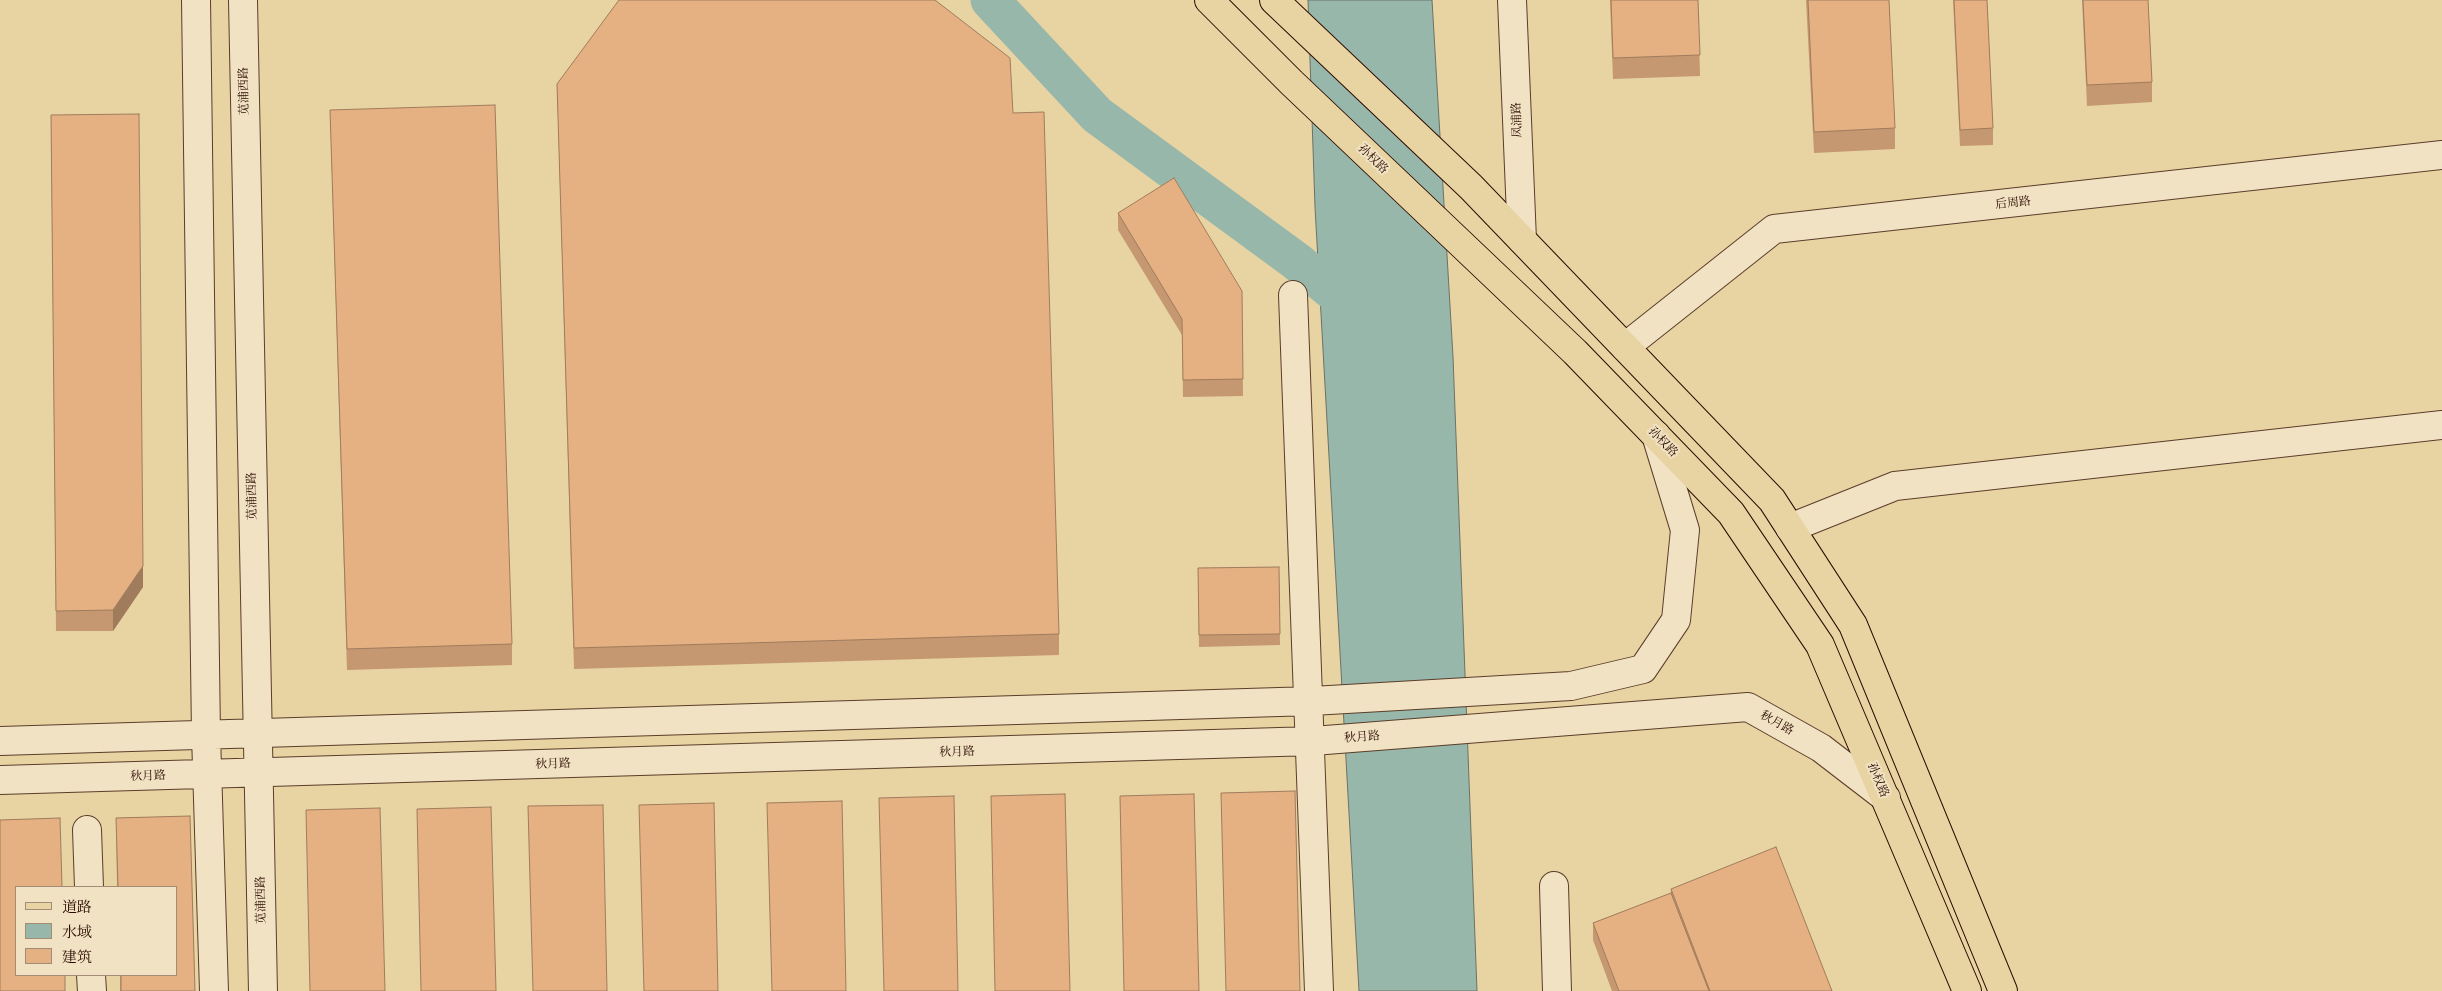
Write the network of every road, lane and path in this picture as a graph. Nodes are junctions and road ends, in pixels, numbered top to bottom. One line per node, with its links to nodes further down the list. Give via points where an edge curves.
1 (196, 0): 15 (street)
2 (243, 0): 14 (street, 苋浦西路)
3 (1210, 0): 11 (main road, 孙权路, via 1292,83 1575,352)
4 (1512, 0): 7 (street, 凤浦路)
5 (1281, 7): 7 (main road)
6 (2442, 155): 9 (street, 后周路, via 1774,229)
7 (1522, 240): 9 (main road)
8 (1293, 295): 13 (street)
9 (1625, 347): 12 (main road, via 1772,500)
10 (2442, 425): 12 (street, via 1895,486)
11 (1656, 435): 13 (street, via 1685,530 1676,620 1643,669 1566,686); 21 (main road, 孙权路, via 1731,512 1820,645)
12 (1790, 528): 32 (main road, via 1853,625)
13 (1310, 701): 14 (street); 17 (street)
14 (258, 733): 15 (street); 18 (street, 苋浦西路)
15 (206, 735): 16 (street); 19 (street)
16 (0, 741)
17 (1311, 741): 18 (street, 秋月路); 21 (street, 秋月路, via 1748,707 1821,748); 29 (street)
18 (258, 772): 19 (street, 秋月路); 28 (street, 苋浦西路)
19 (207, 774): 20 (street, 秋月路); 27 (street)
20 (0, 780)
21 (1886, 798): 31 (main road, 孙权路)
22 (87, 830): 23 (street)
23 (89, 886)
24 (1554, 886): 30 (street)
25 (92, 976): 26 (street)
26 (92, 991)
27 (214, 991)
28 (262, 991)
29 (1320, 991)
30 (1557, 991)
31 (1967, 991)
32 (2003, 991)

